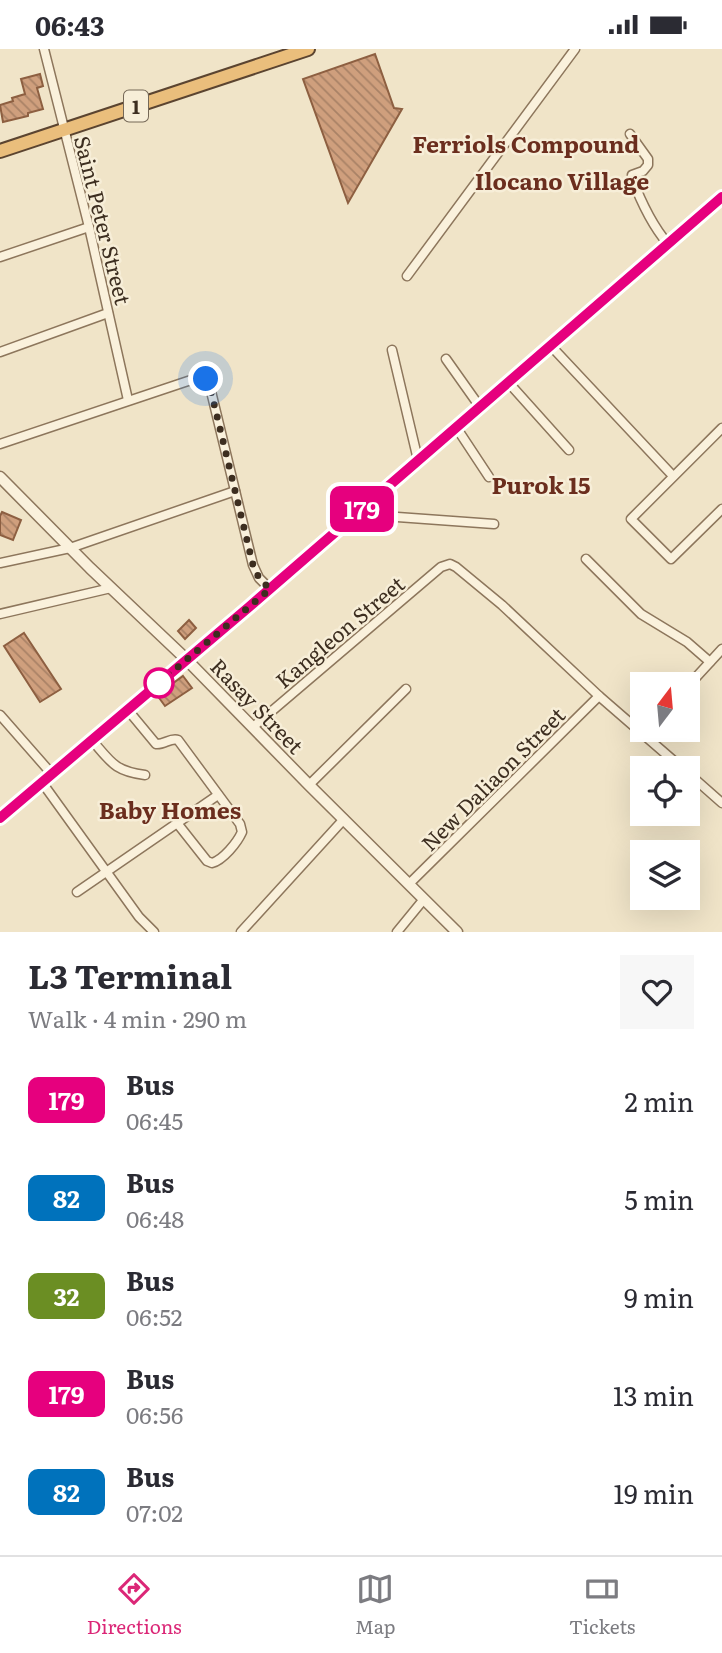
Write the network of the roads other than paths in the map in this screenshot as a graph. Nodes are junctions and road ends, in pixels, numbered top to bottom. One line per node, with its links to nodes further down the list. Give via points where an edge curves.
1 (44, 49): 4 (street, Saint Peter Street)
2 (308, 49): 4 (highway, 1)
3 (575, 49): 11 (street)
4 (64, 130): 6 (highway, 1); 8 (street, Saint Peter Street)
5 (630, 134): 9 (street, via 648,159 643,171 632,178 646,212)
6 (0, 151)
7 (722, 197): 9 (street)
8 (89, 227): 10 (street); 12 (street, Saint Peter Street)
9 (668, 244): 13 (street)
10 (0, 257)
11 (407, 276)
12 (108, 313): 15 (street); 18 (street, Saint Peter Street)
13 (551, 346): 17 (street); 25 (street)
14 (392, 350): 24 (street)
15 (0, 352)
16 (446, 359): 19 (street)
17 (508, 382): 19 (street); 23 (street)
18 (128, 400): 22 (street); 28 (street, via 205,378)
19 (480, 407): 20 (street)
20 (456, 427): 24 (street); 27 (street)
21 (722, 428): 25 (street)
22 (0, 444)
23 (569, 450)
24 (418, 460): 30 (street)
25 (673, 476): 29 (street, via 631,519 671,559)
26 (0, 477): 32 (street, Rasay Street)
27 (489, 477)
28 (235, 491): 32 (street); 36 (street, via 253,565)
29 (722, 509)
30 (356, 514): 31 (street); 36 (street)
31 (494, 524)
32 (70, 548): 34 (street); 35 (street, Rasay Street)
33 (586, 559): 40 (street, via 641,614)
34 (0, 563)
35 (111, 588): 37 (street); 39 (street, Rasay Street)
36 (270, 589): 39 (street)
37 (0, 614)
38 (722, 649): 40 (street)
39 (187, 660): 44 (street); 47 (street, Rasay Street)
40 (710, 662): 41 (street)
41 (700, 673)
42 (407, 689): 55 (street)
43 (600, 696): 46 (street); 47 (street, Kangleon Street, via 502,605 450,565 443,566); 62 (street, New Daliaon Street)
44 (127, 709): 48 (street); 56 (street, via 156,744 178,740)
45 (0, 715): 51 (street)
46 (630, 719)
47 (253, 727): 55 (street, Rasay Street)
48 (91, 739): 51 (street); 52 (street, via 119,769)
49 (656, 742): 50 (street)
50 (670, 756)
51 (51, 773): 53 (street)
52 (145, 775)
53 (41, 781): 58 (street); 61 (street)
54 (700, 784): 57 (street)
55 (309, 785): 59 (street, Rasay Street)
56 (218, 795): 60 (street); 60 (street, via 242,832 217,862 207,861)
57 (722, 803)
58 (0, 818)
59 (344, 819): 62 (street, Rasay Street); 66 (street)
60 (177, 823): 61 (street)
61 (107, 871): 63 (street); 65 (street)
62 (409, 884): 64 (street, Rasay Street)
63 (77, 892)
64 (424, 899): 67 (street); 68 (street, Rasay Street)
65 (154, 932)
66 (241, 932)
67 (397, 932)
68 (457, 932)

